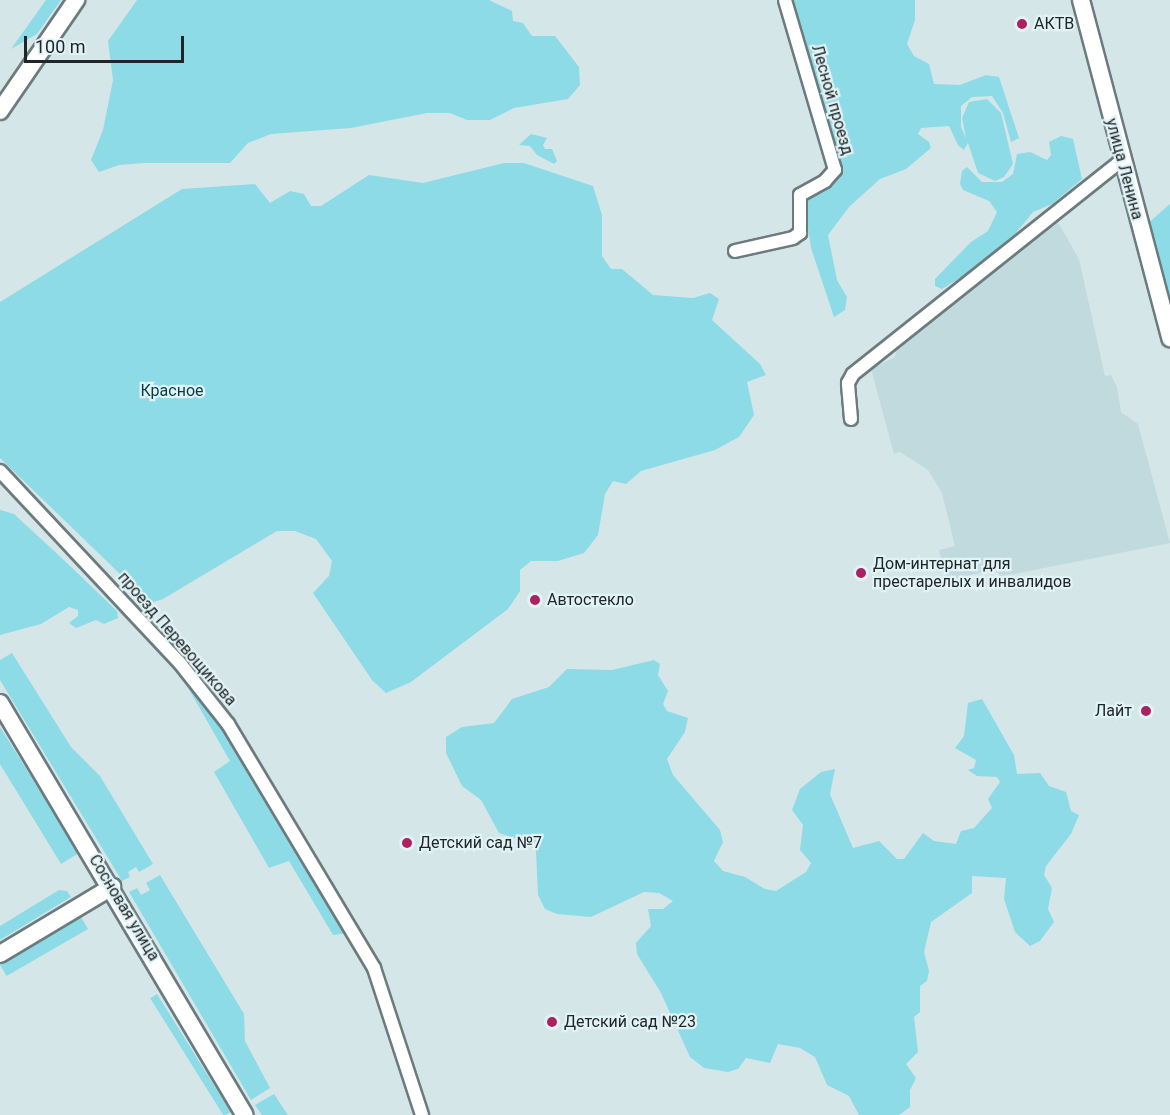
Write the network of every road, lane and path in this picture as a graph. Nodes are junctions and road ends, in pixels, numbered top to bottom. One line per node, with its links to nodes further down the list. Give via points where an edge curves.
1 (76, 0): 4 (street)
2 (786, 0): 6 (street, Лесной проезд, via 835,170 825,182 800,195 800,233)
3 (1081, 0): 5 (street, улица Ленина)
4 (0, 111)
5 (1121, 161): 7 (street, улица Ленина); 8 (street, via 853,374 849,383)
6 (735, 251)
7 (1170, 338)
8 (851, 419)
9 (0, 471): 14 (street, проезд Перевощикова, via 179,662 228,724 374,968)
10 (0, 703): 11 (street, Сосновая улица)
11 (112, 887): 12 (street); 13 (street, Сосновая улица)
12 (0, 954)
13 (245, 1115)
14 (422, 1115)

